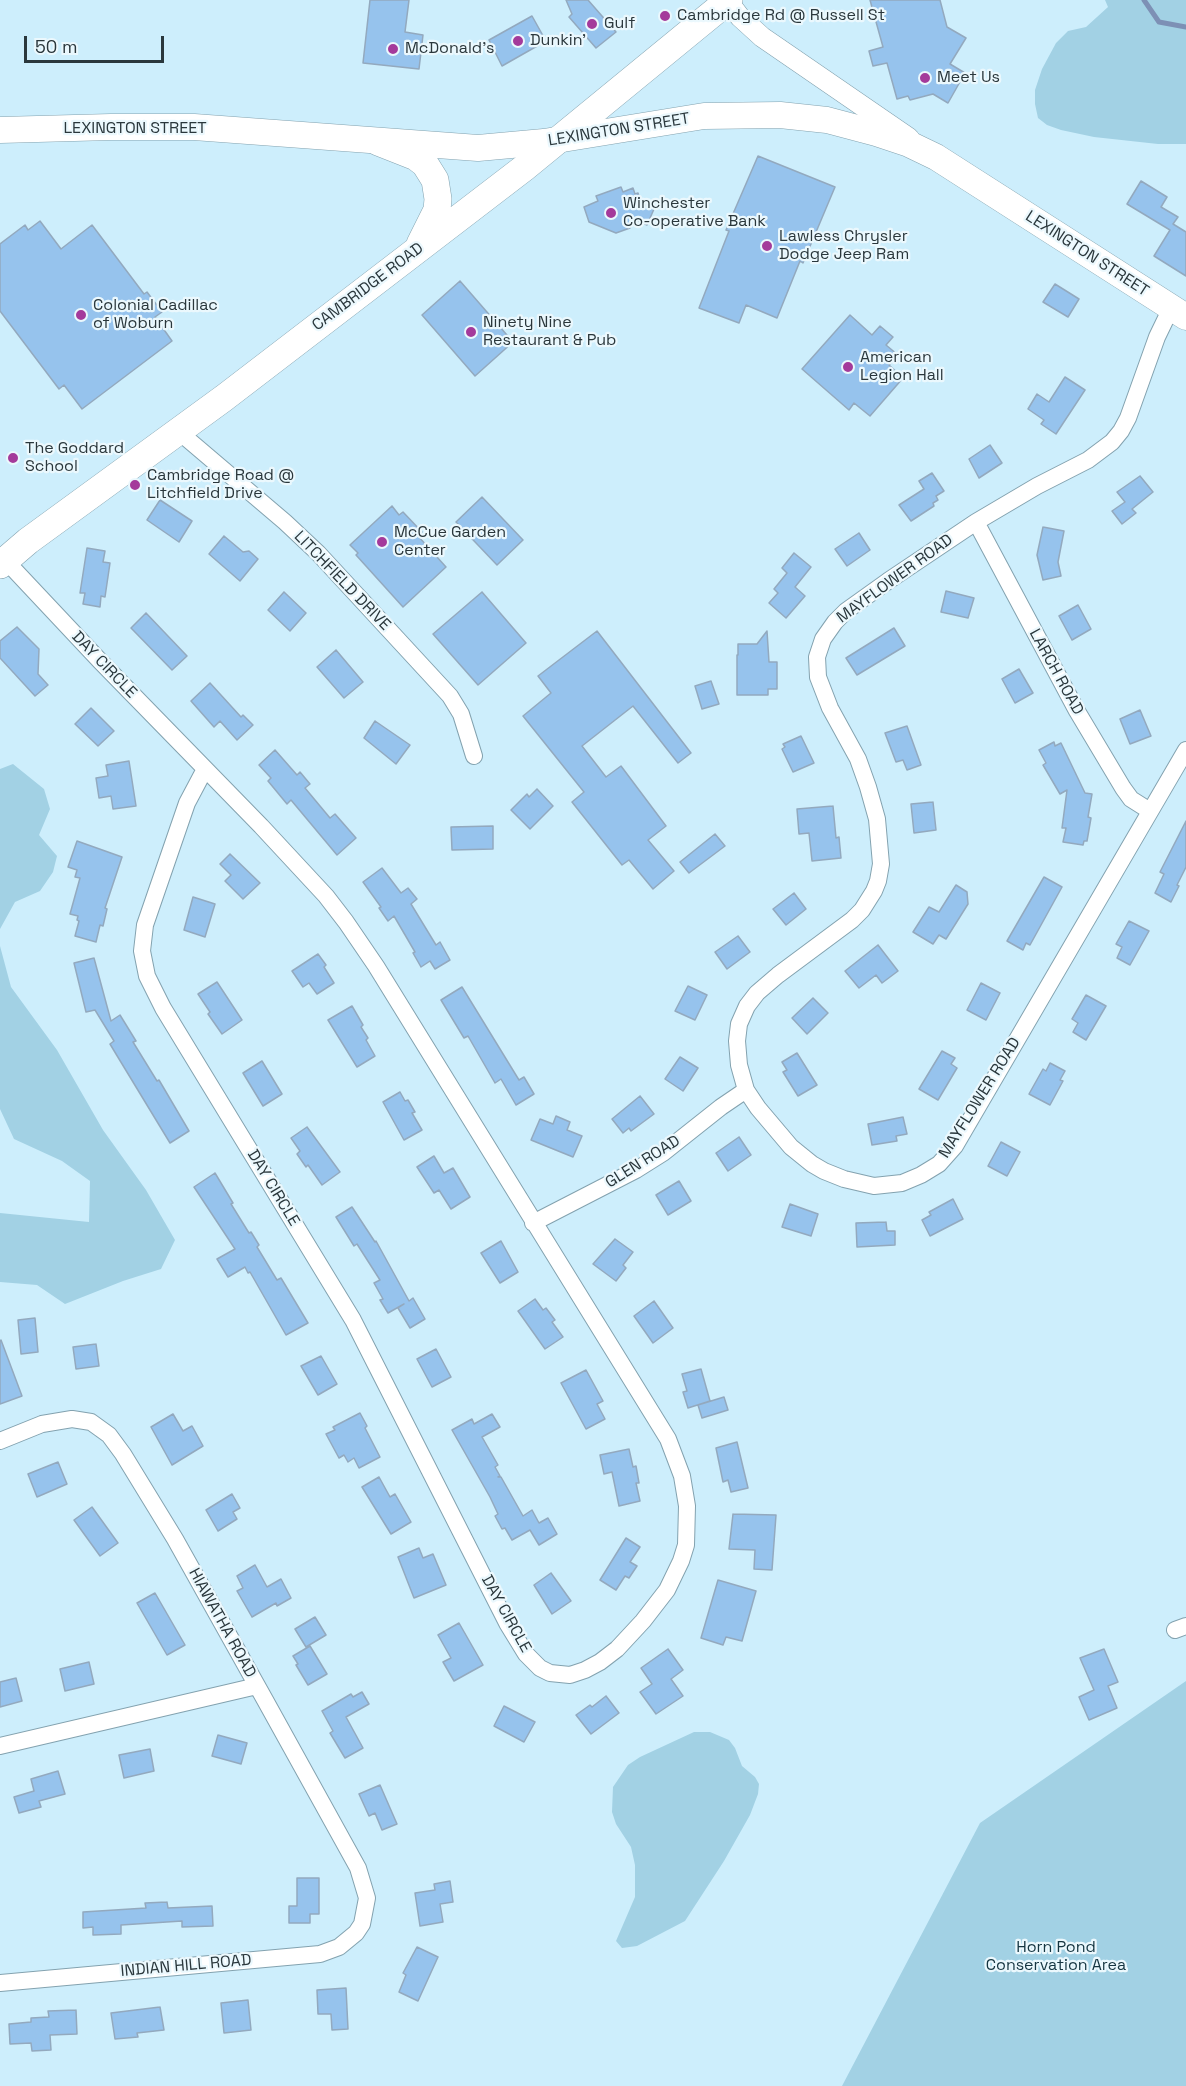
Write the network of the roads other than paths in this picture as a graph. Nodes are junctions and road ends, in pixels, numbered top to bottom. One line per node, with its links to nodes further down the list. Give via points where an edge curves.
1 (728, 0): 3 (highway, CAMBRIDGE ROAD); 5 (street, via 762,37)
2 (0, 130): 4 (main road, LEXINGTON STREET, via 194,127)
3 (560, 139): 4 (main road, LEXINGTON STREET, via 477,148); 5 (main road, LEXINGTON STREET, via 704,116 780,115 863,129); 6 (highway, CAMBRIDGE ROAD)
4 (378, 142): 6 (highway, via 421,160 435,180 437,210)
5 (936, 157): 7 (main road, LEXINGTON STREET)
6 (416, 250): 8 (highway, CAMBRIDGE ROAD)
7 (1179, 312): 9 (street, MAYFLOWER ROAD, via 1156,337 1128,418 1112,442 1088,460)
8 (178, 431): 10 (highway, CAMBRIDGE ROAD); 12 (street, LITCHFIELD DRIVE, via 318,553 442,687 459,709)
9 (976, 522): 14 (street, LARCH ROAD, via 1077,711 1123,788 1131,799); 15 (street, MAYFLOWER ROAD, via 846,611 823,639 817,657 818,677 868,787 877,819 880,871 862,910 778,975 747,1006 737,1041)
10 (3, 563): 13 (street, DAY CIRCLE)
11 (1186, 750): 14 (street, MAYFLOWER ROAD)
12 (474, 756)
13 (205, 769): 16 (street, DAY CIRCLE, via 269,834 346,922); 16 (street, DAY CIRCLE, via 187,803 145,925 142,951 147,976 353,1320 507,1623 532,1661 561,1676 600,1662 656,1606 686,1545 687,1506 679,1466 657,1418)
14 (1150, 811): 15 (street, MAYFLOWER ROAD, via 955,1146 939,1164 921,1176 892,1185 862,1184 835,1176 791,1147)
15 (746, 1090): 16 (street, GLEN ROAD, via 636,1170)
16 (533, 1223)
17 (0, 1441): 18 (street, HIAWATHA ROAD, via 42,1424 78,1419 91,1422 109,1435 175,1539)
18 (257, 1686): 19 (street); 20 (street, HIAWATHA ROAD, via 358,1868 367,1898)
19 (0, 1746)
20 (362, 1924): 21 (street, INDIAN HILL ROAD, via 348,1941 320,1954)
21 (0, 1983)

